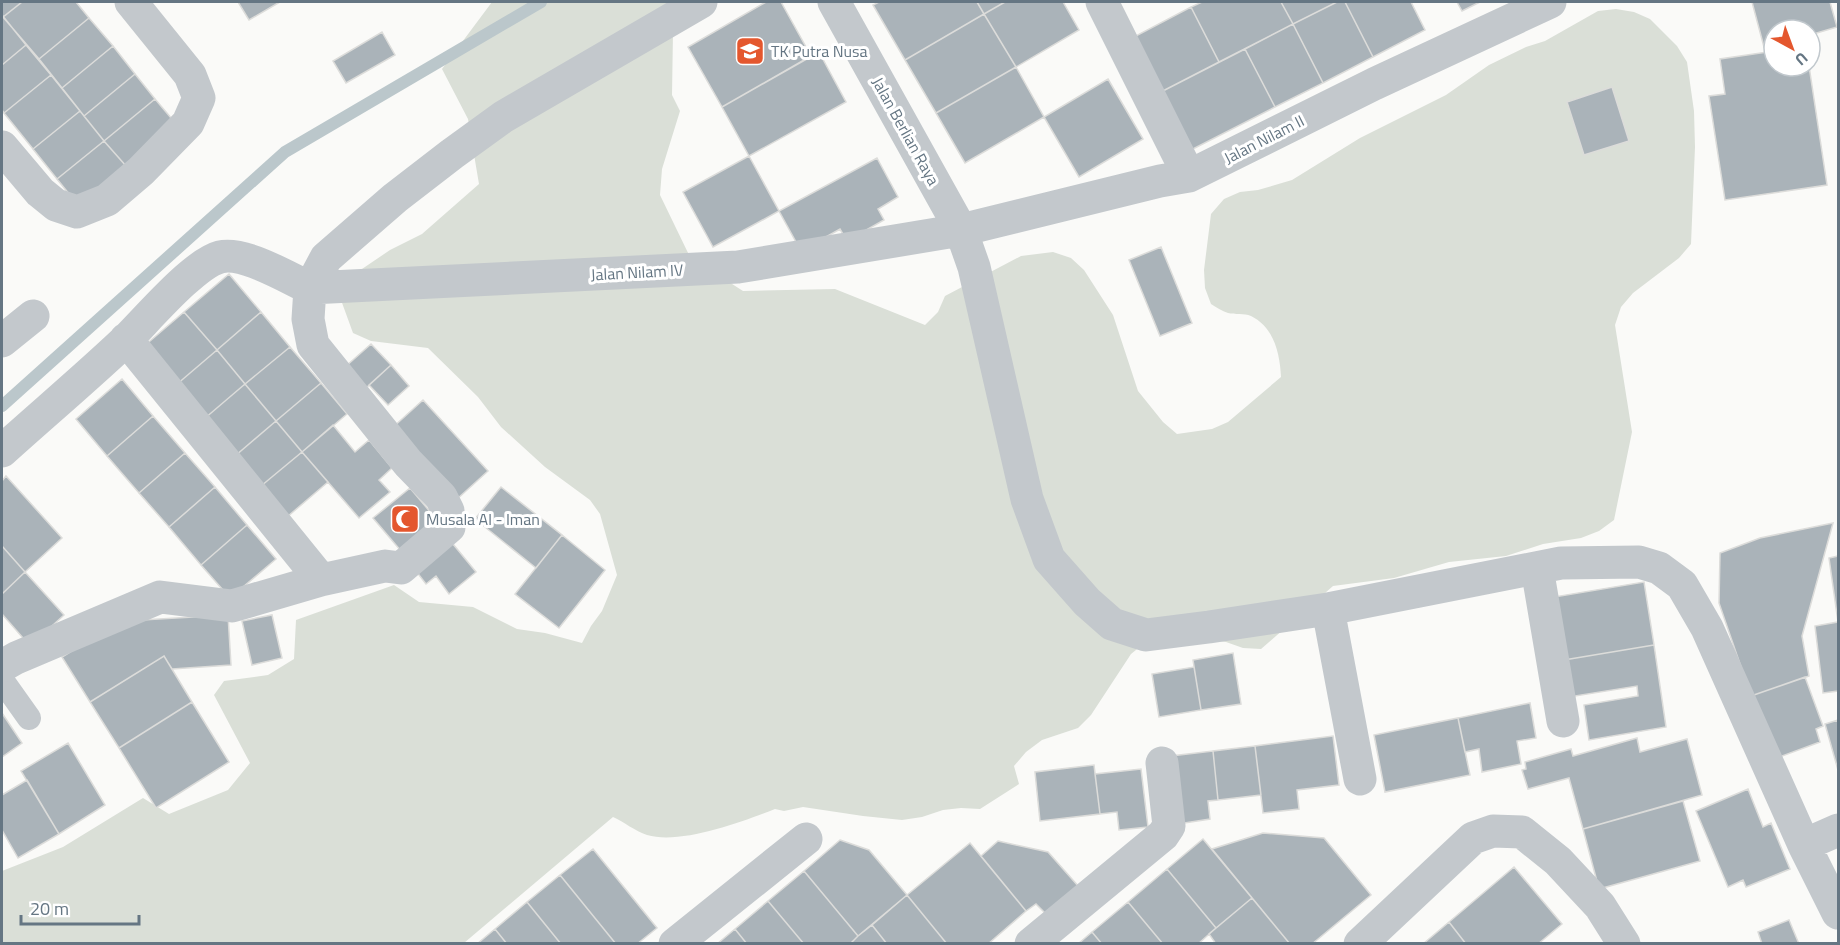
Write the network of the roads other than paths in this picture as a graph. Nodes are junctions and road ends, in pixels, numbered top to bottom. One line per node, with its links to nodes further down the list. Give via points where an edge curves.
1 (131, 2): 6 (street, via 190,75 199,98 188,123 107,201 77,212 56,205 40,192)
2 (701, 2): 9 (street, via 503,117 395,198 339,246 326,258)
3 (834, 2): 8 (street, Jalan Berlian Raya)
4 (1550, 2): 7 (street, Jalan Nilam II)
5 (1111, 4): 7 (street)
6 (2, 147)
7 (1188, 177): 8 (street, Jalan Nilam II)
8 (961, 230): 9 (street, Jalan Nilam IV, via 738,267); 16 (street, Jalan Berlian Raya, via 974,267 1027,499 1049,559 1087,602 1112,624 1146,635)
9 (310, 288): 11 (street, via 246,259 221,257 194,272); 15 (street, via 308,319 313,345 408,463 441,497 448,511 449,527 401,568 385,566)
10 (33, 316): 12 (street)
11 (126, 339): 13 (street); 15 (street)
12 (2, 341)
13 (2, 451)
14 (1537, 568): 16 (street, Jalan Berlian Raya); 19 (street); 24 (street, Jalan Berlian Raya, via 1561,563 1639,561 1659,568 1682,585 1707,628)
15 (321, 580): 17 (street, via 232,606 160,597)
16 (1328, 609): 21 (street)
17 (5, 661): 18 (lane)
18 (29, 718)
19 (1563, 721)
20 (1162, 764): 27 (street, via 1169,826 1163,835)
21 (1360, 779)
22 (1839, 830): 24 (street)
23 (806, 838): 26 (street)
24 (1804, 845): 25 (street, Jalan Berlian Raya)
25 (1839, 913)
26 (675, 944)
27 (1030, 944)
28 (1360, 944): 29 (street, via 1473,838 1493,831 1522,832 1558,861 1600,906)
29 (1624, 944)

